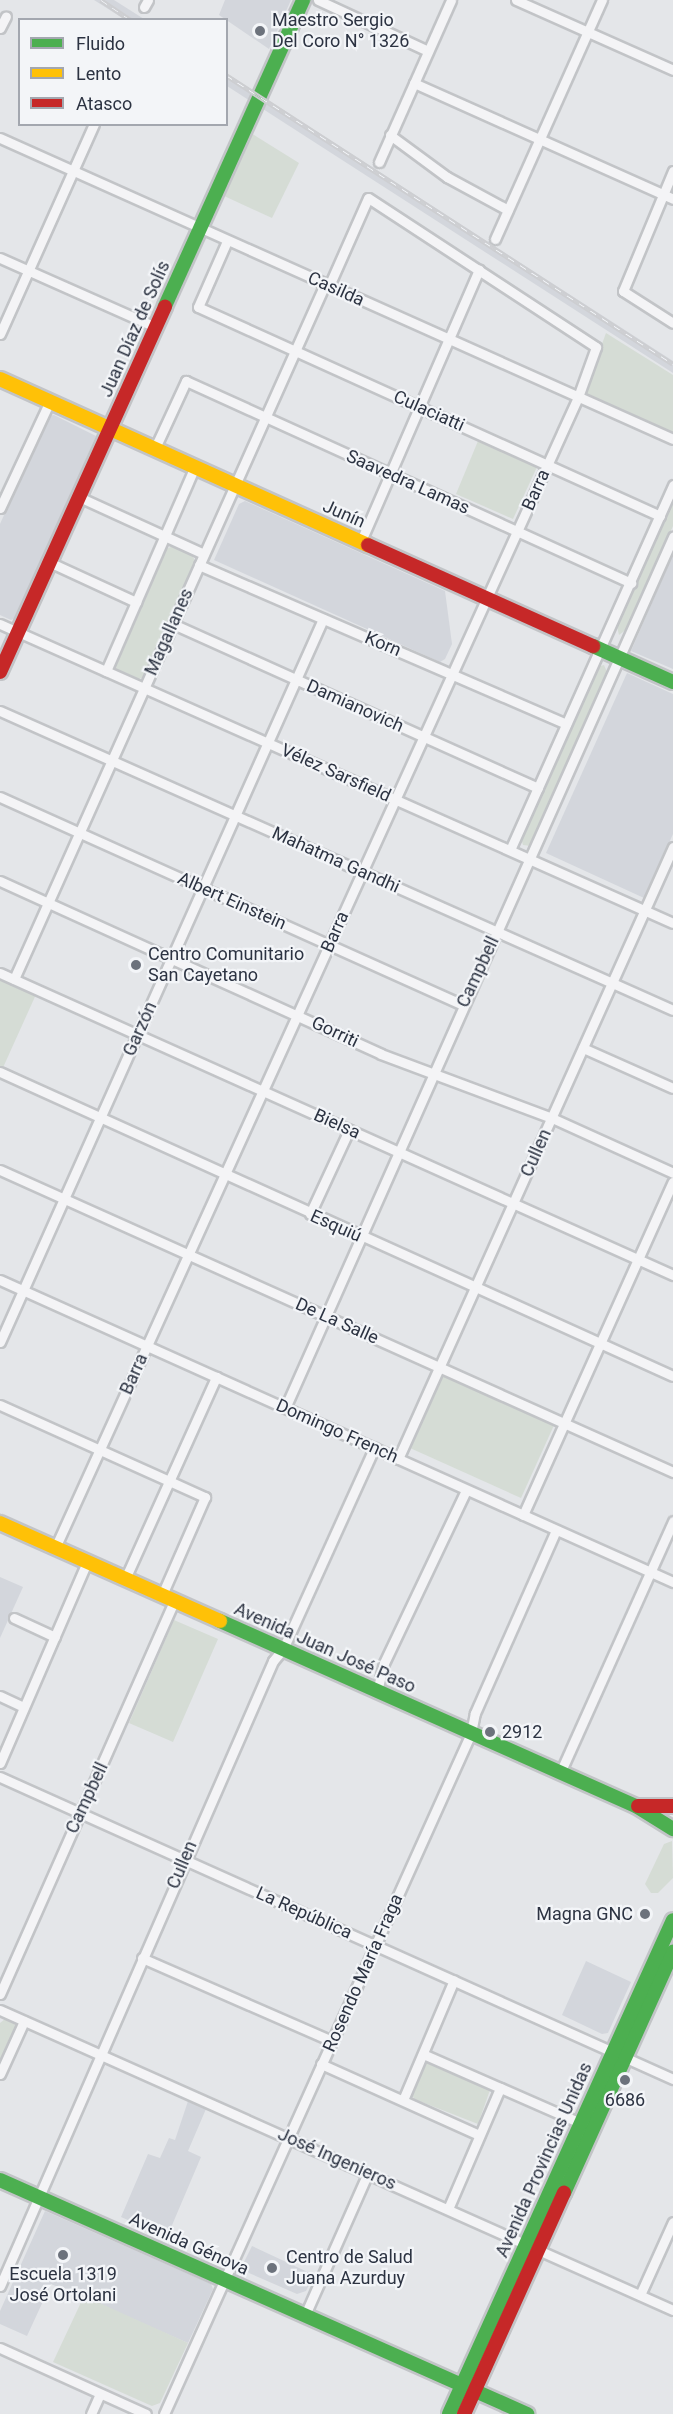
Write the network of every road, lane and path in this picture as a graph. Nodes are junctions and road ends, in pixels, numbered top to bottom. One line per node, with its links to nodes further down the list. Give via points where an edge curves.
1 (303, 0): 22 (main road, Juan Díaz de Solís)
2 (318, 0): 9 (street)
3 (451, 0): 9 (street)
4 (516, 0): 8 (street)
5 (602, 0): 8 (street)
6 (6, 16): 7 (street)
7 (0, 28)
8 (588, 32): 10 (street); 15 (street)
9 (428, 51): 11 (street)
10 (673, 70)
11 (414, 83): 13 (street); 15 (street)
12 (93, 126): 17 (street)
13 (390, 135): 16 (street); 21 (street, via 447,177)
14 (0, 138): 17 (street, Casilda)
15 (540, 139): 19 (street); 21 (street)
16 (379, 162)
17 (73, 171): 22 (street, Casilda); 26 (street)
18 (673, 171): 19 (street)
19 (663, 194): 20 (street); 29 (street, via 623,291)
20 (673, 199)
21 (508, 210): 23 (street)
22 (200, 229): 24 (street, Casilda); 30 (main road, Juan Díaz de Solís)
23 (495, 239)
24 (227, 241): 28 (street, Casilda); 33 (street, Culaciatti, via 198,307)
25 (0, 258): 26 (street)
26 (28, 270): 30 (street); 31 (street)
27 (479, 270): 28 (street, Magallanes, via 368,198); 32 (street); 35 (street, Barra, via 596,347)
28 (327, 285): 32 (street, Casilda); 33 (street, Magallanes)
29 (673, 323)
30 (156, 327): 39 (main road, Juan Díaz de Solís)
31 (0, 334)
32 (449, 339): 35 (street, Casilda); 37 (street)
33 (295, 350): 37 (street, Culaciatti); 38 (street, Magallanes)
34 (0, 379): 36 (main road, Junín)
35 (578, 397): 40 (street, Casilda); 42 (street, Barra)
36 (50, 401): 39 (main road, Junín); 48 (street)
37 (419, 407): 42 (street, Culaciatti); 44 (street)
38 (266, 416): 41 (street, Saavedra Lamas, via 186,381); 44 (street, Saavedra Lamas); 45 (street, Magallanes)
39 (110, 428): 41 (main road, Junín); 47 (main road, Juan Díaz de Solís)
40 (673, 439)
41 (155, 448): 43 (main road, Junín)
42 (548, 465): 49 (street, Culaciatti); 50 (street, Barra)
43 (195, 466): 45 (main road, Junín); 51 (street)
44 (390, 473): 50 (street, Saavedra Lamas); 53 (street)
45 (235, 484): 53 (main road, Junín); 54 (street, Magallanes)
46 (673, 485): 49 (street)
47 (79, 497): 51 (street); 55 (main road, Juan Díaz de Solís)
48 (0, 508)
49 (660, 516): 57 (street)
50 (518, 531): 57 (street, Saavedra Lamas); 58 (street, Barra)
51 (165, 536): 54 (street); 59 (street)
52 (673, 537): 65 (street, Campbell)
53 (361, 541): 58 (main road, Junín)
54 (204, 554): 56 (street, Magallanes)
55 (50, 562): 59 (street); 63 (main road, Juan Díaz de Solís)
56 (199, 565): 60 (street, Korn); 62 (street, Magallanes)
57 (631, 583): 64 (street)
58 (487, 598): 64 (main road, Junín); 68 (street, Barra)
59 (136, 602): 66 (street)
60 (323, 619): 68 (street, Korn); 69 (street, Garzón)
61 (0, 624): 63 (street, Vélez Sarsfield)
62 (173, 624): 69 (street, Damianovich); 71 (street, Magallanes)
63 (18, 632): 66 (street, Vélez Sarsfield); 67 (main road, Juan Díaz de Solís)
64 (601, 649): 65 (main road, Junín); 73 (street)
65 (620, 658): 70 (main road, Junín); 84 (street, Campbell)
66 (106, 670): 71 (street, Vélez Sarsfield)
67 (0, 672)
68 (452, 675): 73 (street, Korn); 74 (street, Barra)
69 (296, 679): 74 (street, Damianovich); 75 (street, Garzón)
70 (673, 682)
71 (144, 688): 75 (street, Vélez Sarsfield); 76 (street, Magallanes)
72 (0, 711): 76 (street, Mahatma Gandhi)
73 (567, 724): 77 (street)
74 (424, 737): 77 (street, Damianovich); 79 (street, Barra)
75 (268, 742): 79 (street, Vélez Sarsfield); 80 (street, Garzón)
76 (111, 760): 80 (street, Mahatma Gandhi); 81 (street, Magallanes)
77 (538, 788): 83 (street)
78 (0, 797): 81 (street, Albert Einstein)
79 (396, 799): 83 (street, Vélez Sarsfield); 85 (street, Barra)
80 (235, 815): 85 (street, Mahatma Gandhi); 87 (street, Garzón)
81 (79, 832): 87 (street, Albert Einstein); 88 (street, Magallanes)
82 (673, 847): 89 (street, Cullen)
83 (510, 850): 84 (street, Vélez Sarsfield)
84 (529, 859): 89 (street, Vélez Sarsfield); 91 (street, Campbell)
85 (363, 872): 91 (street, Mahatma Gandhi); 92 (street, Barra)
86 (0, 881): 88 (street, Gorriti)
87 (203, 888): 92 (street, Albert Einstein); 93 (street, Garzón)
88 (48, 902): 93 (street, Gorriti); 95 (street, Magallanes)
89 (645, 910): 90 (street, Vélez Sarsfield); 96 (street, Cullen)
90 (673, 923)
91 (497, 932): 96 (street, Mahatma Gandhi); 97 (street, Campbell)
92 (329, 945): 97 (street, Albert Einstein); 99 (street, Barra)
93 (172, 958): 99 (street, Gorriti); 100 (street, Garzón)
94 (0, 973): 95 (street, Bielsa)
95 (14, 979): 100 (street, Bielsa)
96 (612, 983): 98 (street, Mahatma Gandhi); 101 (street, Cullen)
97 (463, 1005): 102 (street, Campbell)
98 (673, 1010)
99 (298, 1014): 102 (street, Gorriti, via 381,1054); 105 (street, Barra)
100 (137, 1035): 105 (street, Bielsa); 106 (street, Garzón)
101 (583, 1048): 104 (street); 107 (street, Cullen)
102 (434, 1071): 107 (street, Gorriti); 109 (street, Campbell)
103 (0, 1072): 106 (street, Esquiú)
104 (673, 1088)
105 (263, 1091): 108 (street, Bielsa); 112 (street, Barra)
106 (100, 1118): 112 (street, Esquiú); 114 (street, Garzón)
107 (552, 1118): 111 (street, Gorriti); 115 (street, Cullen)
108 (349, 1130): 109 (street, Bielsa); 116 (street)
109 (399, 1152): 115 (street, Bielsa); 117 (street, Campbell)
110 (0, 1170): 114 (street, De La Salle)
111 (673, 1173)
112 (224, 1176): 116 (street, Esquiú); 118 (street, Barra)
113 (673, 1182): 119 (street)
114 (64, 1199): 118 (street, De La Salle); 123 (street, Garzón)
115 (513, 1203): 119 (street, Bielsa); 122 (street, Cullen)
116 (310, 1214): 117 (street, Esquiú)
117 (363, 1238): 122 (street, Esquiú); 124 (street, Campbell)
118 (189, 1255): 124 (street, De La Salle); 127 (street, Barra)
119 (638, 1260): 120 (street, Bielsa); 126 (street)
120 (673, 1275)
121 (0, 1280): 123 (street, Domingo French)
122 (475, 1288): 126 (street, Esquiú); 128 (street, Cullen)
123 (23, 1291): 125 (street, Garzón); 127 (street, Domingo French)
124 (327, 1317): 128 (street, De La Salle); 132 (street, Campbell)
125 (0, 1342)
126 (600, 1344): 129 (street, Esquiú); 133 (street)
127 (147, 1346): 130 (street, Domingo French); 135 (street, Barra)
128 (440, 1367): 133 (street, De La Salle); 136 (street, Cullen)
129 (673, 1376)
130 (216, 1377): 132 (street, Domingo French); 138 (street)
131 (0, 1405): 135 (street)
132 (285, 1408): 134 (street, Domingo French)
133 (564, 1423): 137 (street, De La Salle); 140 (street)
134 (374, 1448): 136 (street, Domingo French); 152 (street, Cullen)
135 (100, 1450): 138 (street); 144 (street, Barra)
136 (398, 1459): 139 (street, Domingo French)
137 (673, 1472)
138 (170, 1481): 147 (street); 149 (street, Campbell, via 205,1497)
139 (466, 1490): 140 (street, Domingo French); 153 (street, via 384,1662)
140 (523, 1515): 143 (street, Domingo French)
141 (673, 1521): 146 (street)
142 (0, 1523): 144 (main road, Avenida Juan José Paso)
143 (556, 1530): 146 (street, Domingo French); 156 (street, Rosendo María Fraga, via 475,1713)
144 (55, 1548): 145 (main road, Avenida Juan José Paso)
145 (87, 1562): 147 (main road, Avenida Juan José Paso); 151 (street)
146 (650, 1572): 148 (street, Domingo French); 158 (street)
147 (125, 1579): 149 (main road, Avenida Juan José Paso)
148 (673, 1582)
149 (168, 1598): 152 (main road, Avenida Juan José Paso); 162 (street, Campbell)
150 (14, 1618): 151 (street)
151 (55, 1637): 155 (street)
152 (283, 1649): 153 (main road, Avenida Juan José Paso); 164 (street, Cullen, via 273,1661)
153 (377, 1691): 156 (main road, Avenida Juan José Paso)
154 (0, 1696): 155 (street)
155 (24, 1707): 157 (street)
156 (471, 1733): 158 (main road, Avenida Juan José Paso); 166 (street, Rosendo María Fraga)
157 (0, 1763)
158 (560, 1773): 160 (main road, Avenida Juan José Paso)
159 (0, 1777): 162 (street, La República)
160 (636, 1806): 161 (main road, Avenida Juan José Paso); 163 (main road, Avenida Juan José Paso)
161 (673, 1806)
162 (81, 1813): 164 (street, La República); 170 (street, Campbell)
163 (673, 1828)
164 (184, 1860): 166 (street, La República); 168 (street, Cullen)
165 (673, 1920): 176 (main road, Avenida Provincias Unidas)
166 (375, 1945): 169 (street, La República); 173 (street, Rosendo María Fraga)
167 (673, 1952): 176 (main road, Avenida Provincias Unidas)
168 (142, 1958): 173 (street); 174 (street, Cullen)
169 (454, 1980): 175 (street); 176 (street, La República)
170 (0, 1994)
171 (0, 2010): 172 (street, José Ingenieros)
172 (24, 2021): 174 (street, José Ingenieros); 178 (street)
173 (332, 2041): 177 (street, Rosendo María Fraga)
174 (99, 2054): 184 (street, José Ingenieros); 187 (street, Cullen)
175 (423, 2054): 180 (street); 181 (street)
176 (620, 2054): 179 (street, La República); 182 (main road, Avenida Provincias Unidas); 190 (main road, Avenida Provincias Unidas)
177 (321, 2064): 181 (street); 184 (street, Rosendo María Fraga)
178 (0, 2074)
179 (673, 2079)
180 (500, 2088): 182 (street); 183 (street)
181 (403, 2100): 183 (street)
182 (580, 2123): 190 (main road, Avenida Provincias Unidas)
183 (479, 2135): 188 (street)
184 (288, 2138): 185 (street, José Ingenieros); 191 (street, Rosendo María Fraga)
185 (368, 2173): 188 (street, José Ingenieros); 195 (street)
186 (0, 2180): 187 (main road, Avenida Génova)
187 (38, 2197): 191 (main road, Avenida Génova); 192 (street, Cullen)
188 (448, 2208): 190 (street, José Ingenieros)
189 (673, 2222): 193 (street)
190 (533, 2246): 193 (street, José Ingenieros); 197 (main road, Avenida Provincias Unidas); 198 (main road, Avenida Provincias Unidas)
191 (224, 2279): 195 (main road, Avenida Génova); 202 (street, Rosendo María Fraga)
192 (0, 2286)
193 (640, 2295): 194 (street, José Ingenieros)
194 (673, 2310)
195 (305, 2315): 197 (main road, Avenida Génova)
196 (0, 2348): 199 (street)
197 (462, 2385): 198 (main road, Avenida Génova); 203 (main road, Avenida Provincias Unidas)
198 (475, 2391): 204 (main road, Avenida Provincias Unidas); 205 (main road, Avenida Génova)
199 (100, 2394): 200 (street); 201 (street)
200 (91, 2414)
201 (146, 2414)
202 (164, 2414)
203 (449, 2414)
204 (464, 2414)
205 (527, 2414)

